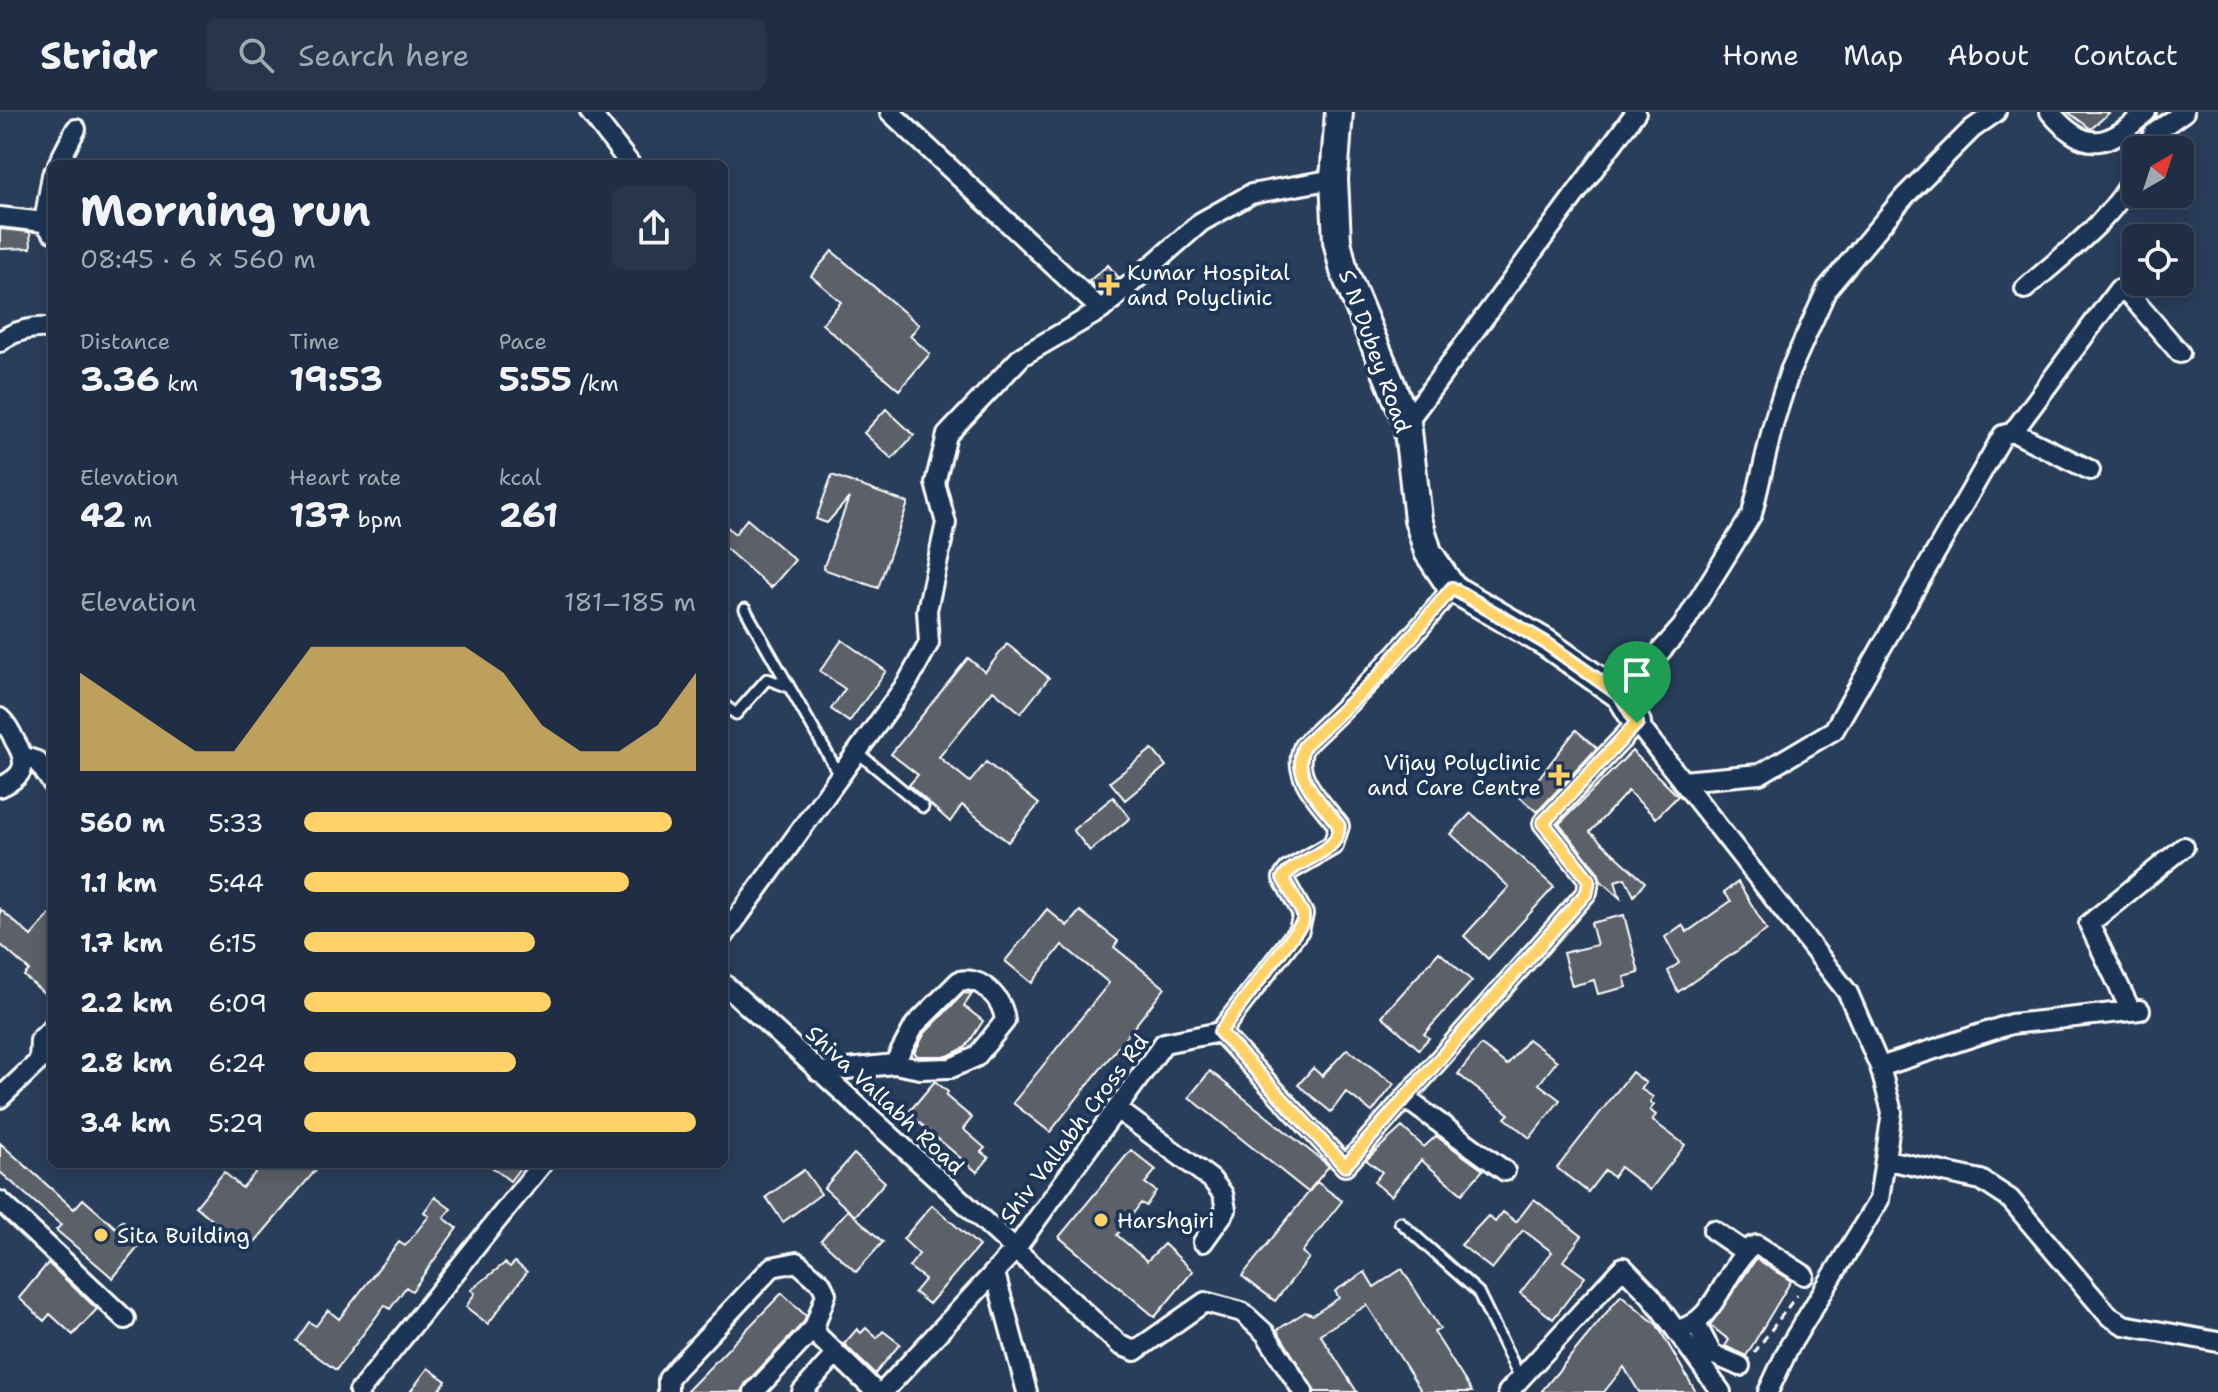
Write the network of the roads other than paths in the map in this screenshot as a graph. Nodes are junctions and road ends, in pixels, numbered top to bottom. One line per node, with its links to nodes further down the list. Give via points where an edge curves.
1 (590, 112): 12 (street)
2 (890, 112): 18 (street)
3 (1339, 112): 13 (street, S N Dubey Road)
4 (1636, 112): 22 (street)
5 (1996, 112): 28 (street, via 1905,196 1827,289 1790,371 1752,514 1682,627)
6 (2050, 112): 7 (street, via 2073,133 2095,143 2116,138)
7 (2146, 112)
8 (2184, 112): 10 (street)
9 (76, 129): 11 (street)
10 (2153, 136)
11 (60, 160)
12 (627, 160)
13 (1334, 179): 18 (street, via 1251,194 1201,222); 22 (street, S N Dubey Road, via 1344,271)
14 (2122, 198): 17 (street)
15 (0, 217): 16 (street)
16 (48, 227)
17 (2025, 289)
18 (1101, 310): 32 (street, via 1022,356 947,435 935,483 946,523 927,610 929,643)
19 (48, 329): 20 (street, via 7,335)
20 (0, 342)
21 (2180, 353): 23 (street, via 2128,293 2118,290)
22 (1407, 422): 25 (street, S N Dubey Road, via 1418,519 1428,552)
23 (2013, 432): 24 (street); 36 (street, via 2003,435 1834,730 1760,774)
24 (2090, 470)
25 (1452, 588): 28 (street, S N Dubey Road, via 1546,643); 43 (street, via 1377,678 1304,746 1298,759 1301,775 1339,826 1339,834 1333,845 1283,878 1303,922)
26 (745, 609): 27 (lane)
27 (789, 687): 29 (lane, via 767,679 736,714); 35 (lane)
28 (1621, 696): 31 (street, S N Dubey Road)
29 (728, 708)
30 (0, 718): 33 (street)
31 (1637, 723): 36 (street); 49 (street, via 1543,823 1589,880 1587,892)
32 (857, 752): 35 (street); 38 (lane)
33 (38, 756): 34 (street); 37 (street, via 16,780)
34 (48, 775)
35 (840, 776): 40 (street)
36 (1682, 781): 46 (street, via 1848,993)
37 (0, 787)
38 (923, 807)
39 (2184, 847): 46 (street, via 2089,924 2136,1011 2011,1024)
40 (728, 930)
41 (728, 988): 47 (street, Shiva Vallabh Road)
42 (48, 1032): 44 (street, via 40,1040)
43 (1220, 1032): 49 (street, via 1345,1166); 50 (street, Shiv Vallabh Cross Rd, via 1164,1043)
44 (46, 1061): 48 (street)
45 (894, 1064): 45 (street, via 920,1069 970,1063 1005,1021 1001,1003 978,982 959,981 915,1025); 47 (street)
46 (1880, 1067): 51 (street, via 1892,1112)
47 (819, 1072): 58 (street, Shiva Vallabh Road)
48 (0, 1098)
49 (1405, 1098): 53 (street)
50 (1117, 1109): 57 (street, via 1211,1179 1223,1194 1226,1210); 58 (street, Shiv Vallabh Cross Rd)
51 (1887, 1160): 66 (street, via 1981,1180 2010,1199 2109,1316 2124,1325); 79 (street, via 1879,1200 1789,1347)
52 (539, 1168): 70 (street)
53 (1505, 1171)
54 (0, 1201): 62 (street)
55 (1400, 1222): 69 (lane, via 1478,1292)
56 (1713, 1230): 59 (street)
57 (1203, 1242)
58 (1014, 1251): 60 (street, Shiv Vallabh Cross Rd); 77 (street, Shiva Vallabh Road, via 1120,1345 1135,1351 1205,1302 1242,1312 1265,1333)
59 (1745, 1252): 61 (street, via 1757,1245); 63 (street)
60 (995, 1273): 75 (street, Shiv Vallabh Cross Rd); 76 (street)
61 (1804, 1275)
62 (125, 1319)
63 (1696, 1324): 65 (street); 68 (street, via 1712,1354)
64 (814, 1328): 67 (street); 71 (street, via 826,1294 821,1283 797,1262 772,1267 677,1368 668,1379); 72 (street)
65 (1676, 1330): 69 (street, via 1623,1267); 78 (street)
66 (2218, 1342)
67 (835, 1355): 73 (street); 74 (street)
68 (1740, 1366)
69 (1514, 1386)
70 (359, 1392)
71 (668, 1392)
72 (754, 1392)
73 (802, 1392)
74 (876, 1392)
75 (883, 1392)
76 (1027, 1392)
77 (1303, 1392)
78 (1721, 1392)
79 (1768, 1392)

